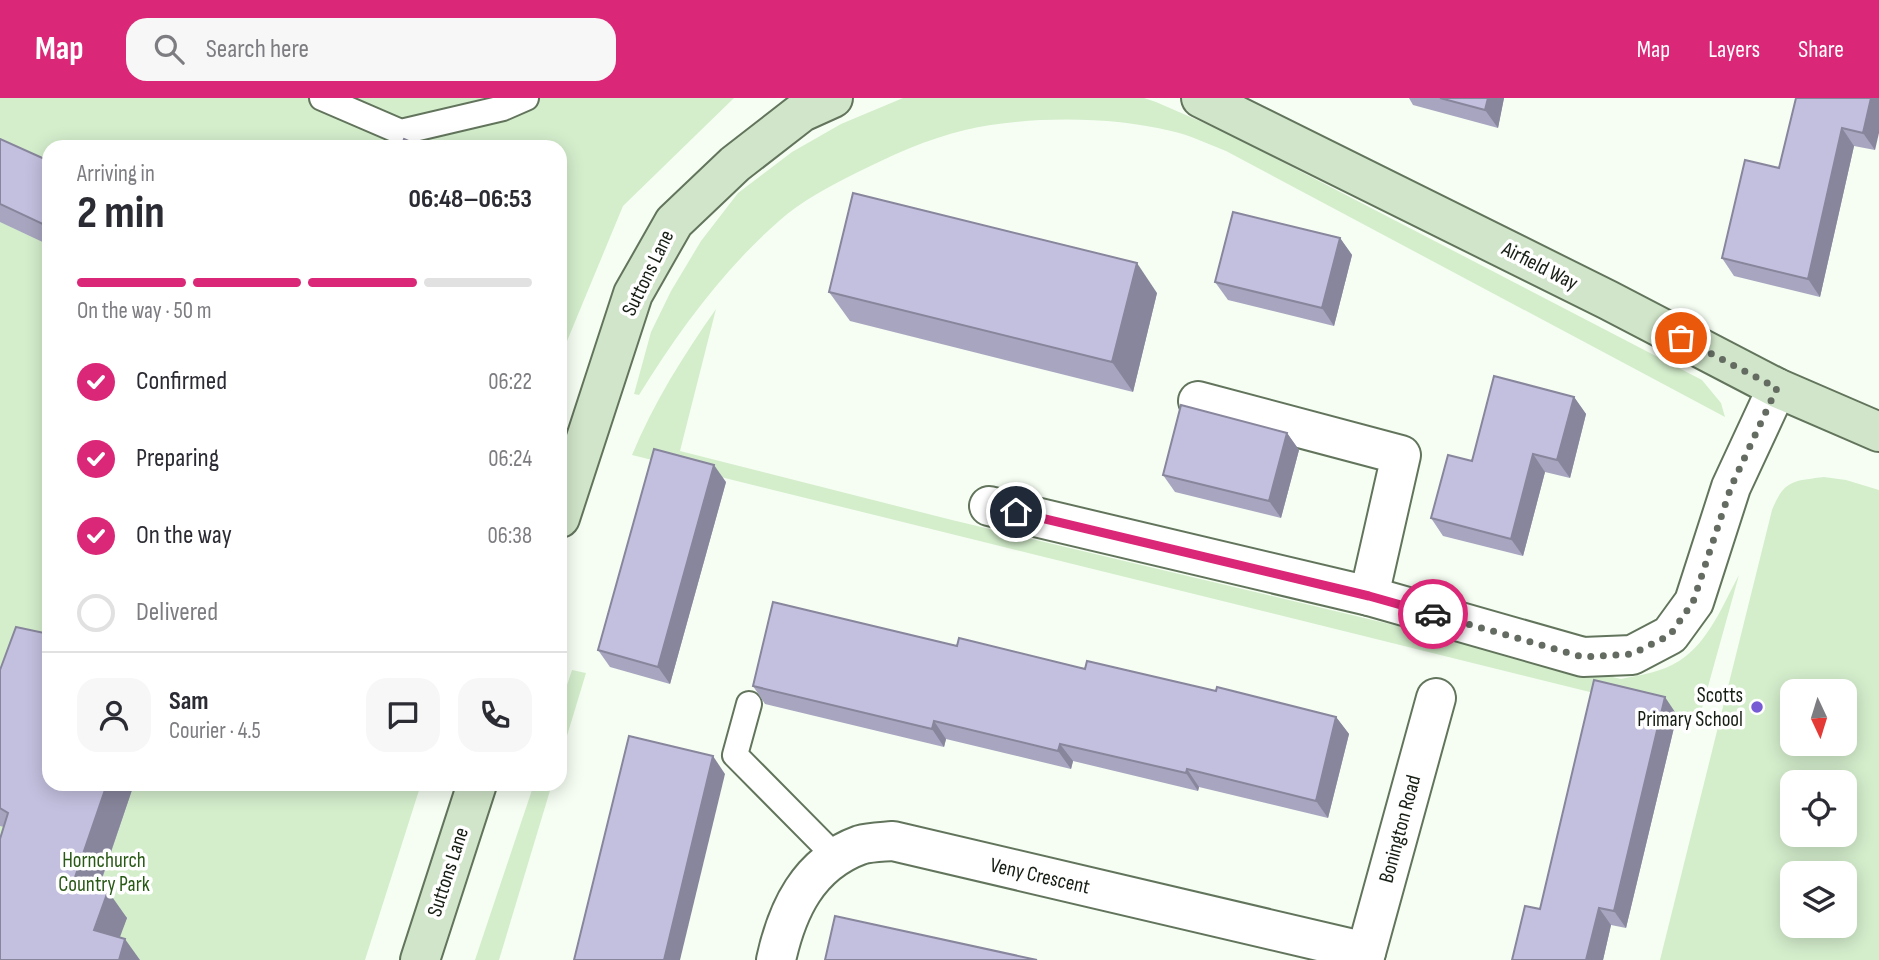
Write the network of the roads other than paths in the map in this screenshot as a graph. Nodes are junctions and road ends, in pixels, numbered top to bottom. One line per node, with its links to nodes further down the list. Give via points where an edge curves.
1 (322, 98): 2 (lane, via 401,132 503,108)
2 (526, 98)
3 (833, 98): 8 (street, Suttons Lane, via 802,112 744,156 674,222 634,294)
4 (1201, 98): 5 (street, Airfield Way)
5 (1777, 388): 7 (street, Airfield Way); 10 (street, via 1731,487 1693,602 1670,635 1632,654 1583,657)
6 (1198, 401): 10 (street, via 1401,455)
7 (1879, 432)
8 (567, 497)
9 (989, 506): 10 (street)
10 (1369, 596)
11 (1436, 698): 15 (street, Bonington Road)
12 (749, 704): 14 (lane, via 735,755)
13 (475, 791): 16 (street, Suttons Lane)
14 (835, 857): 15 (street, Veny Crescent, via 862,844 893,841); 17 (street, Veny Crescent, via 811,878 783,927)
15 (1365, 956)
16 (420, 960)
17 (776, 960)

